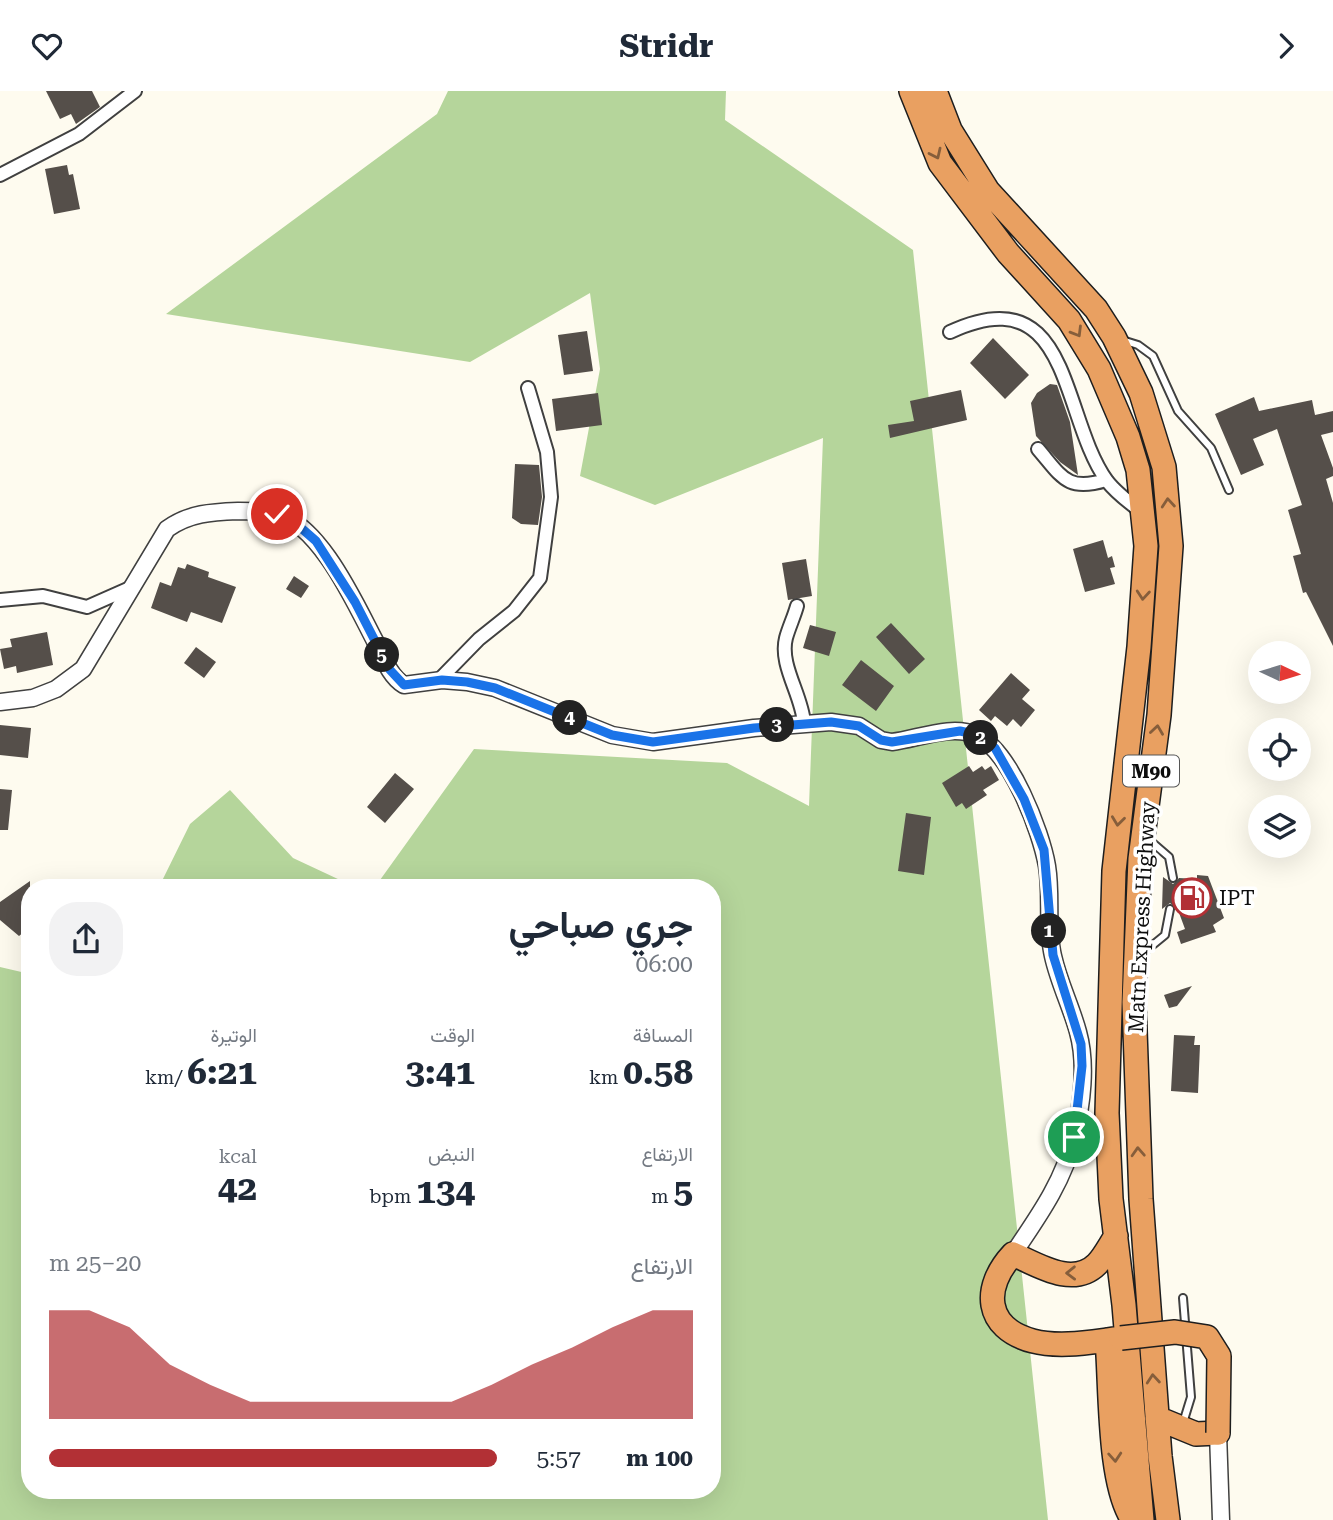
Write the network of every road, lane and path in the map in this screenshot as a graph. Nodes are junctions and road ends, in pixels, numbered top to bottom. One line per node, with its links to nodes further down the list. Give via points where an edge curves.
1 (135, 91): 4 (street, via 79,134)
2 (911, 91): 11 (highway, Matn Express Highway / M90, one-way to 11, via 940,163 1008,253 1069,320 1099,369 1128,436)
3 (935, 91): 6 (highway, Matn Express Highway / M90, via 950,130 988,191 1096,309)
4 (0, 175)
5 (950, 332): 9 (street, via 971,322 1001,317 1040,335 1062,369)
6 (1114, 337): 10 (lane, via 1153,356 1178,411 1210,448); 18 (highway, Matn Express Highway / M90, one-way to 6, via 1159,715 1171,546 1164,467 1141,394)
7 (528, 388): 15 (street, via 547,452 551,497 540,577 514,611)
8 (1038, 449): 9 (street, via 1068,482 1088,485)
9 (1106, 479): 11 (street)
10 (1229, 490)
11 (1143, 513): 22 (highway, Matn Express Highway / M90, one-way to 22, via 1146,547 1140,634 1114,871 1107,1125)
12 (130, 588): 13 (street, via 87,607 43,596); 15 (street, via 167,529 179,520 208,512 277,514 316,541 398,681 411,685); 16 (street, via 90,660 73,679 33,698)
13 (0, 600)
14 (797, 607): 17 (street, via 785,639)
15 (438, 681): 17 (street, via 495,688 612,735 653,742)
16 (0, 702)
17 (804, 723): 23 (street, via 849,724 892,742 960,731 974,734 995,748 1040,836 1048,869 1053,955 1078,1029 1082,1078 1065,1165 1051,1196)
18 (1143, 835): 19 (lane, via 1169,857); 21 (highway, Matn Express Highway / M90)
19 (1173, 878)
20 (1170, 909): 21 (lane, via 1165,935)
21 (1136, 959): 26 (highway, Matn Express Highway / M90, one-way to 21, via 1135,1105)
22 (1116, 1236): 23 (highway, one-way to 23, via 1097,1265 1082,1273 1052,1271); 30 (highway, Matn Express Highway / M90)
23 (1013, 1254): 25 (highway, via 1000,1268 991,1293 991,1304 1008,1329 1035,1342)
24 (1183, 1298): 27 (lane)
25 (1114, 1339): 27 (highway, bridge, via 1175,1332 1207,1337 1219,1356); 29 (highway, one-way to 29, via 1116,1470)
26 (1157, 1418): 27 (highway); 28 (highway, Matn Express Highway / M90)
27 (1198, 1431): 28 (highway); 32 (street)
28 (1160, 1456): 31 (highway, Matn Express Highway / M90)
29 (1133, 1520)
30 (1142, 1520)
31 (1168, 1520)
32 (1221, 1520)

